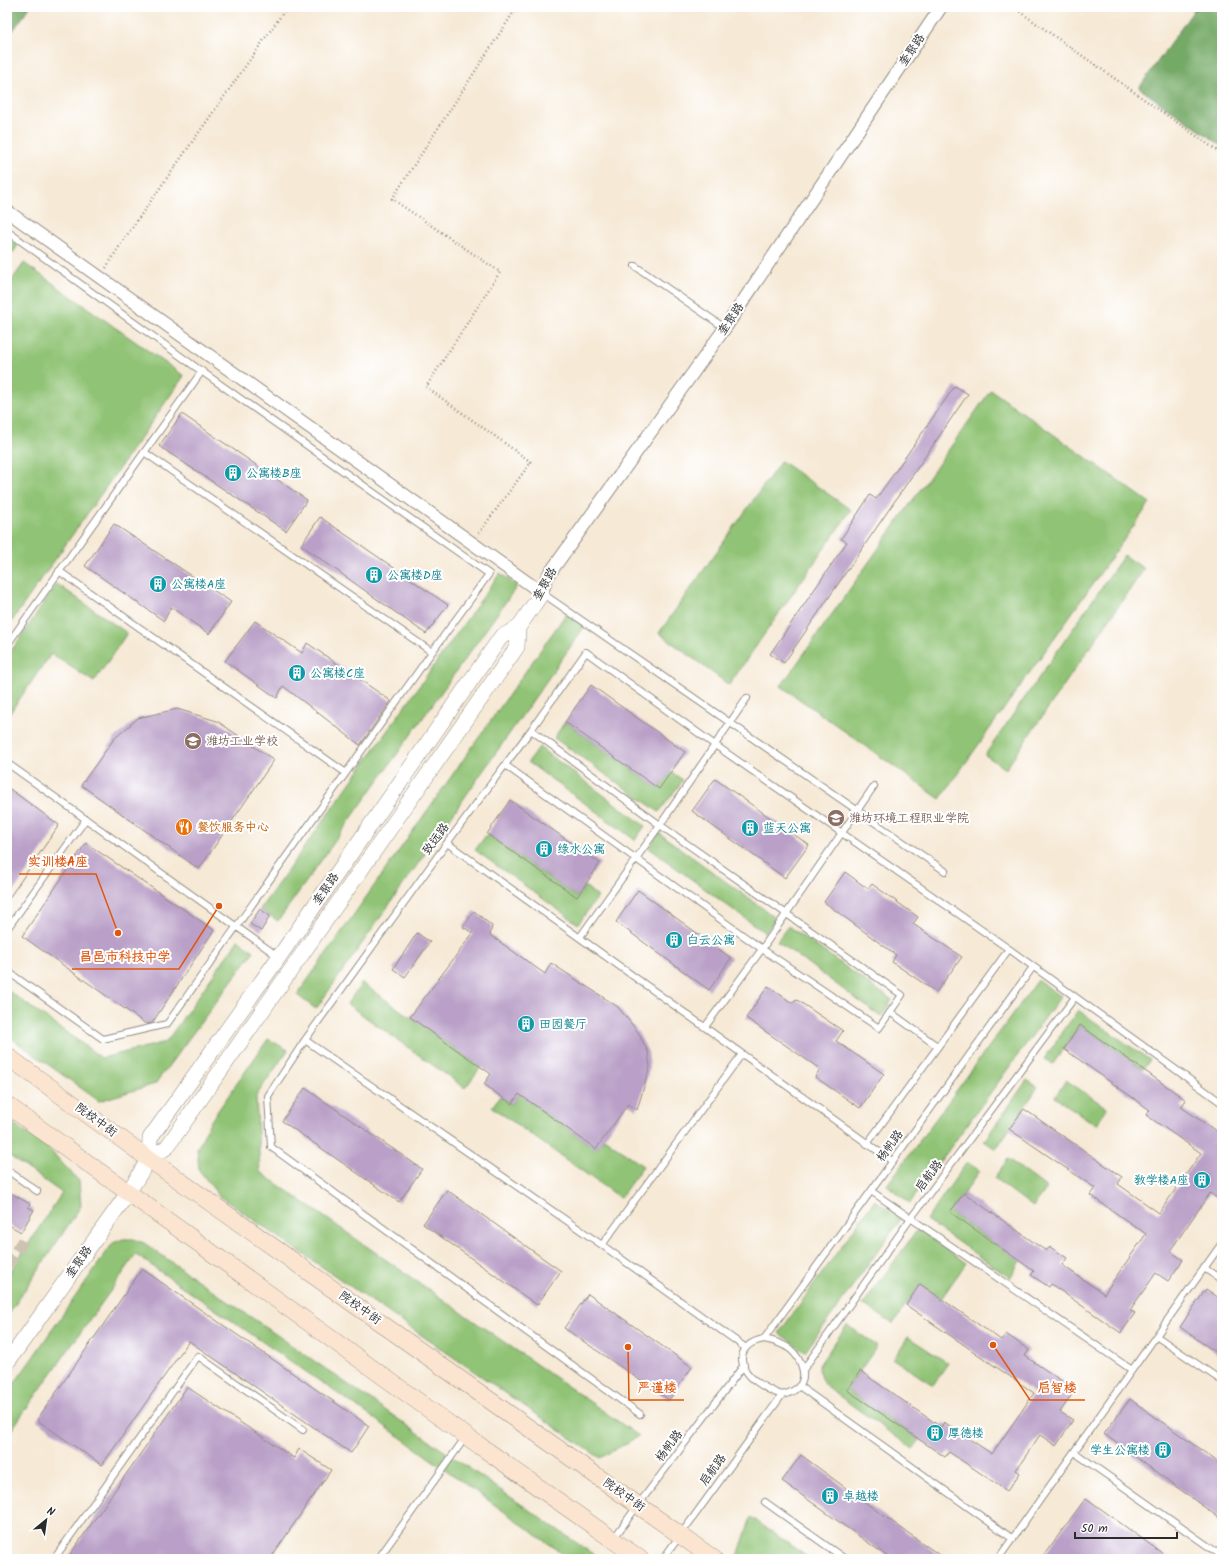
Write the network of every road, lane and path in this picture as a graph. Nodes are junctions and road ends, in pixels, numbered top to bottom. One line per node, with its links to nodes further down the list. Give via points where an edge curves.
1 (287, 7): 9 (path, via 122,242 105,269)
2 (517, 7): 13 (path, via 392,199 500,272 426,387 531,462)
3 (940, 7): 10 (street, 奎聚路)
4 (1013, 7): 5 (path)
5 (1222, 154)
6 (7, 211): 9 (street)
7 (7, 231): 11 (lane)
8 (635, 266): 10 (lane)
9 (109, 284): 13 (street)
10 (725, 328): 15 (street, 奎聚路, via 547,577)
11 (202, 371): 12 (lane); 18 (lane, via 489,574)
12 (144, 452): 14 (lane); 18 (lane)
13 (472, 543): 15 (street)
14 (59, 571): 17 (lane); 25 (lane)
15 (542, 593): 16 (street, 奎聚路); 20 (lane)
16 (518, 628): 40 (street, 奎聚路, via 501,637); 53 (street, 奎聚路, via 517,648 513,654 167,1147)
17 (7, 644)
18 (432, 652): 25 (lane)
19 (747, 698): 20 (lane)
20 (730, 723): 22 (lane); 27 (lane)
21 (532, 730): 22 (lane, 致远路, via 586,652); 24 (lane, 致远路); 29 (lane)
22 (715, 745): 29 (lane); 30 (lane)
23 (7, 764): 28 (lane)
24 (505, 765): 31 (lane, 致远路); 32 (lane)
25 (346, 773): 35 (lane)
26 (874, 786): 27 (lane)
27 (856, 810): 30 (lane); 33 (lane)
28 (86, 819): 35 (lane); 36 (lane)
29 (660, 825): 32 (lane); 34 (lane)
30 (841, 833): 34 (lane); 39 (lane)
31 (447, 843): 37 (lane); 46 (lane, 致远路)
32 (636, 858): 37 (lane); 38 (lane)
33 (945, 871)
34 (786, 914): 38 (lane); 44 (lane, via 902,995)
35 (236, 925): 40 (lane); 42 (lane, via 167,1024 103,1039)
36 (7, 929)
37 (580, 937): 45 (lane)
38 (762, 949): 44 (lane, via 879,1028); 45 (lane)
39 (1009, 949): 41 (lane); 47 (lane)
40 (279, 957): 53 (street, 奎聚路, via 150,1138)
41 (1033, 967): 43 (lane); 54 (lane, 杨帆路)
42 (7, 971)
43 (1075, 997): 50 (lane); 59 (lane, 启航路)
44 (890, 1012): 47 (lane)
45 (704, 1027): 48 (lane)
46 (304, 1040): 61 (lane); 74 (lane, 致远路, via 268,1096 271,1147)
47 (937, 1046): 52 (lane)
48 (742, 1054): 52 (lane); 61 (lane)
49 (7, 1056): 53 (main road, 院校中街)
50 (1222, 1102)
51 (7, 1105): 58 (main road)
52 (867, 1144): 54 (lane)
53 (149, 1159): 58 (street, 奎聚路); 79 (main road, 院校中街)
54 (892, 1161): 57 (lane, 杨帆路)
55 (7, 1170): 56 (lane)
56 (37, 1191)
57 (871, 1191): 59 (lane); 65 (lane, 杨帆路)
58 (128, 1193): 67 (street, 奎聚路); 76 (main road)
59 (911, 1218): 69 (lane, 启航路); 70 (lane)
60 (1222, 1243): 62 (lane)
61 (602, 1246): 66 (lane)
62 (1204, 1268): 63 (lane); 64 (lane)
63 (1222, 1280)
64 (1156, 1336): 70 (lane); 71 (lane)
65 (764, 1339): 66 (lane, via 754,1341); 69 (lane, via 775,1341 792,1350 802,1363)
66 (746, 1348): 68 (lane, via 743,1351)
67 (7, 1363)
68 (744, 1365): 73 (lane, via 757,1382); 79 (lane, 杨帆路)
69 (803, 1370): 72 (lane)
70 (1132, 1370): 77 (lane)
71 (1222, 1382)
72 (799, 1386): 73 (lane); 81 (lane)
73 (782, 1395): 80 (lane, 启航路)
74 (640, 1414)
75 (303, 1430): 84 (lane, via 198,1356)
76 (466, 1436): 82 (main road); 85 (lane)
77 (1074, 1452): 81 (lane); 83 (lane)
78 (765, 1502): 89 (lane)
79 (638, 1505): 80 (main road, 院校中街); 82 (lane, 杨帆路)
80 (680, 1535): 87 (lane, 启航路); 88 (main road, 院校中街)
81 (1013, 1538): 90 (lane)
82 (613, 1540): 86 (main road)
83 (1222, 1556)
84 (54, 1559)
85 (378, 1559)
86 (640, 1559)
87 (663, 1559)
88 (714, 1559)
89 (845, 1559)
90 (998, 1559)

